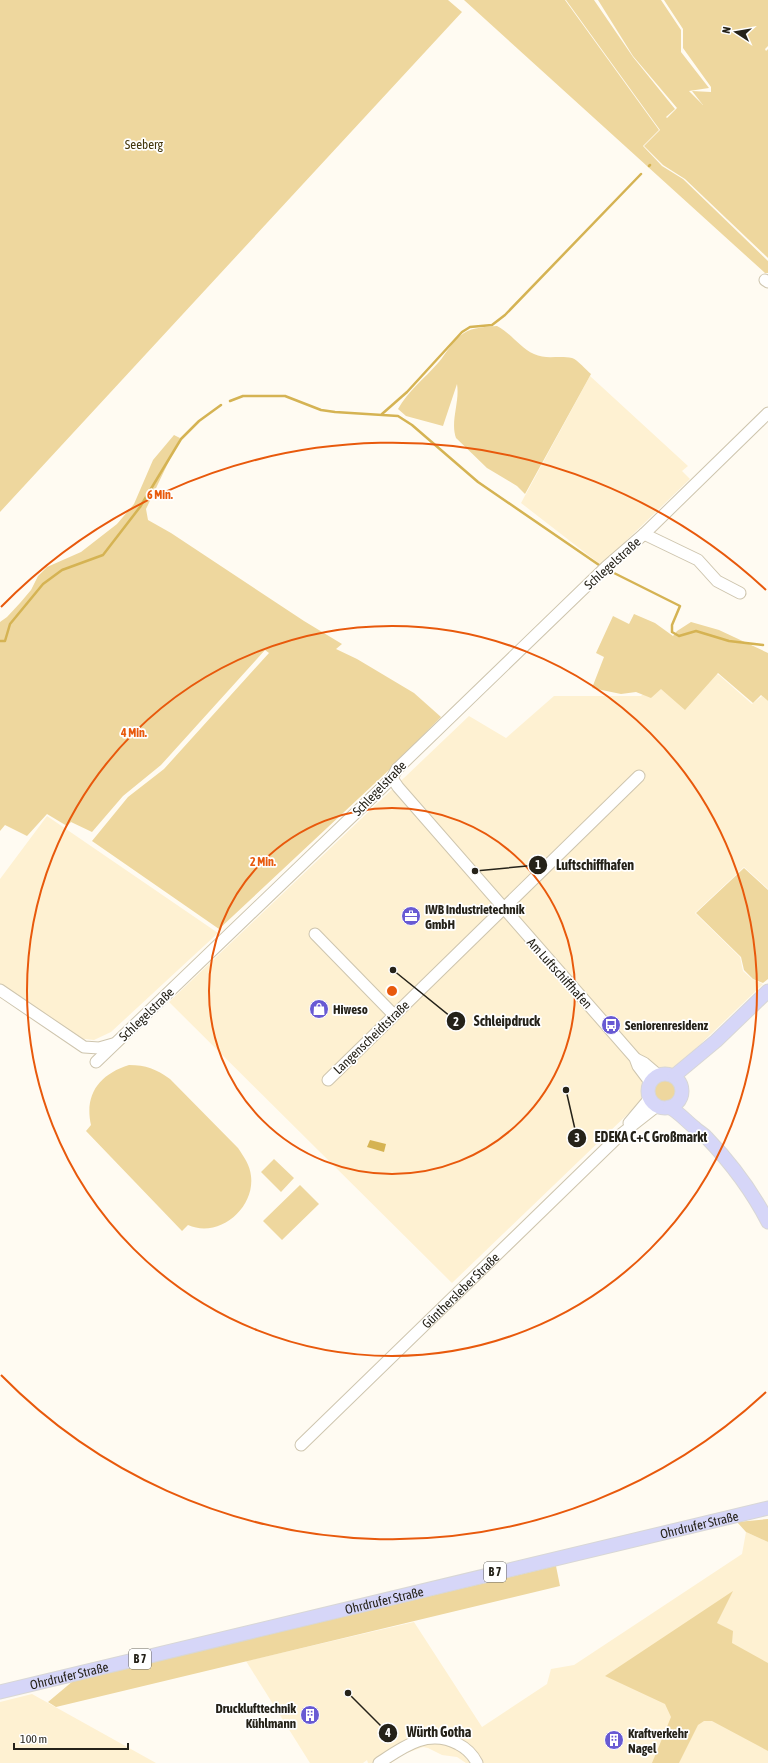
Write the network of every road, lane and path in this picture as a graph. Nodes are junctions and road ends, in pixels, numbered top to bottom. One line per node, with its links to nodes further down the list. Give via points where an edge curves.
1 (768, 413): 2 (street, Schlegelstraße)
2 (644, 534): 3 (street, Schlegelstraße, via 698,560 717,581); 5 (street, Schlegelstraße, via 606,566 403,763)
3 (740, 593)
4 (638, 776): 6 (street, Langenscheidtstraße)
5 (392, 778): 6 (street, Am Luftschiffhafen); 11 (street, Schlegelstraße)
6 (503, 909): 10 (street, Langenscheidtstraße); 13 (street, Am Luftschiffhafen, via 635,1058 644,1063)
7 (315, 934): 10 (street)
8 (0, 990): 11 (street, Schlegelstraße, via 84,1047 99,1048)
9 (768, 991): 15 (main road)
10 (394, 1015): 14 (street, Langenscheidtstraße)
11 (115, 1044): 12 (street, Schlegelstraße)
12 (96, 1062)
13 (654, 1079): 15 (main road, via 666,1074); 17 (main road, via 648,1088)
14 (328, 1080)
15 (677, 1080): 16 (main road, via 682,1088)
16 (680, 1099): 17 (main road, via 674,1106); 18 (main road)
17 (659, 1104): 18 (main road, via 678,1112); 20 (street, Günthersleber Straße, via 620,1135)
18 (706, 1136): 19 (main road, via 740,1176)
19 (768, 1222)
20 (301, 1445)
21 (768, 1508): 22 (main road, Ohrdrufer Straße / B 7)
22 (0, 1692)
23 (379, 1763): 24 (street, via 404,1746 431,1738 443,1738 460,1745)
24 (477, 1763)

